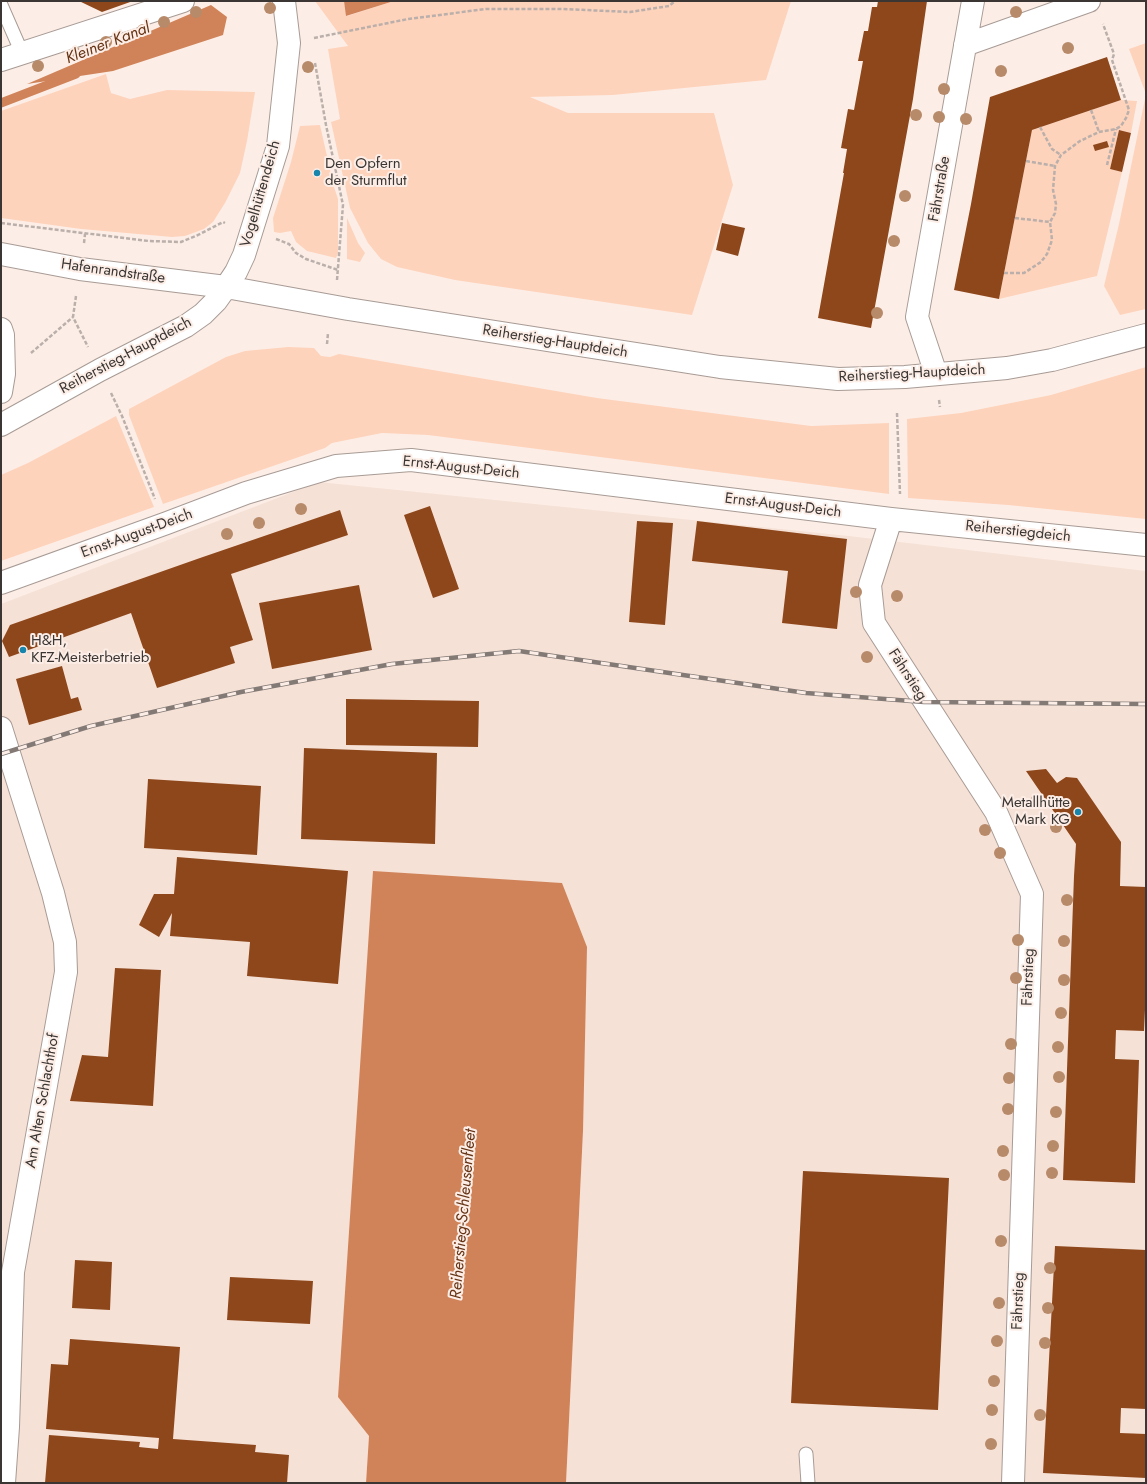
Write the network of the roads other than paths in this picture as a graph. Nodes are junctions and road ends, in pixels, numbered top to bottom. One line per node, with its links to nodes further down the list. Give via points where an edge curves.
1 (182, 1): 7 (street)
2 (284, 1): 10 (street, Vogelhüttendeich, via 289,43 278,146 244,255)
3 (974, 1): 6 (street, Fährstraße)
4 (1089, 1): 6 (street)
5 (1, 5): 7 (lane)
6 (965, 45): 13 (street, Fährstraße, via 917,317)
7 (22, 53): 8 (street)
8 (1, 60)
9 (1, 254): 10 (street, Hafenrandstraße, via 80,269)
10 (226, 288): 13 (street, Reiherstieg-Hauptdeich, via 720,368 838,380); 15 (street, Reiherstieg-Hauptdeich, via 203,314 186,326)
11 (1, 330): 14 (street)
12 (1146, 335): 13 (street, Reiherstieg-Hauptdeich, via 1052,360 1007,368)
13 (936, 374)
14 (2, 383)
15 (1, 425)
16 (891, 519): 17 (street, Reiherstiegdeich); 18 (street, Ernst-August-Deich, via 411,460 336,466 253,490 167,524); 23 (street, Fährstieg, via 870,585 874,623 996,812 1032,894)
17 (1146, 545)
18 (1, 583)
19 (1, 728): 21 (street, Am Alten Schlachthof, via 53,893 65,942 66,972 12,1272)
20 (806, 1454): 22 (lane)
21 (4, 1483)
22 (808, 1483)
23 (1013, 1483)

